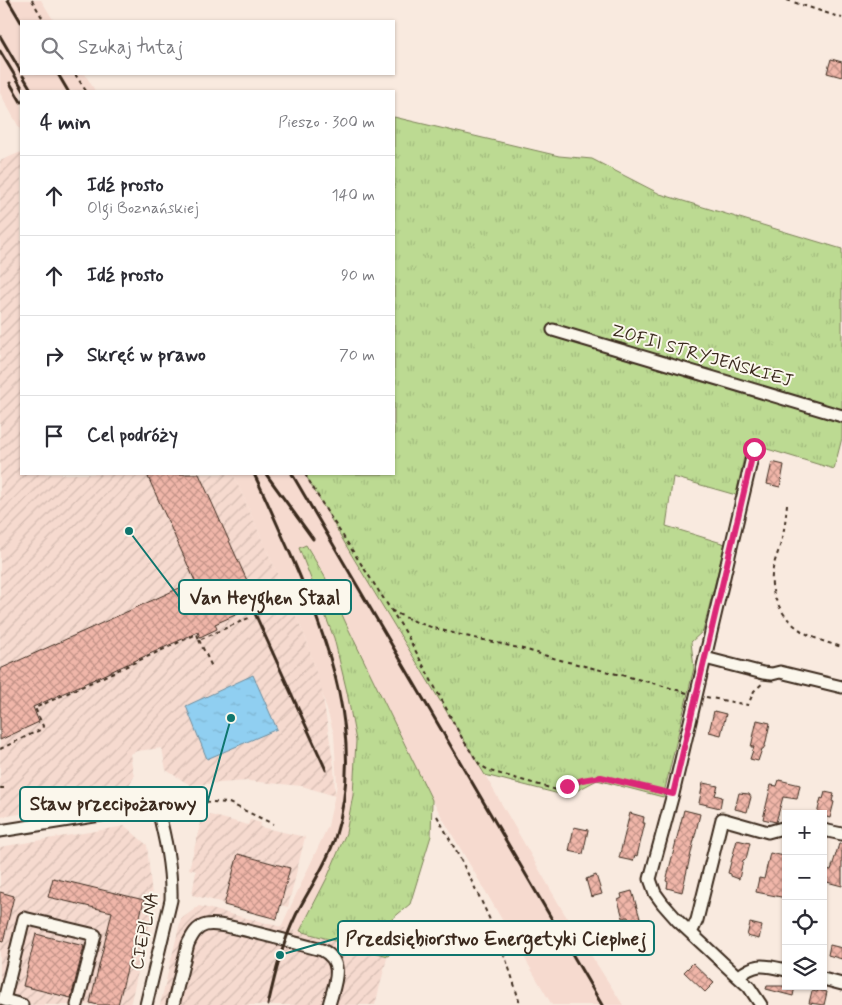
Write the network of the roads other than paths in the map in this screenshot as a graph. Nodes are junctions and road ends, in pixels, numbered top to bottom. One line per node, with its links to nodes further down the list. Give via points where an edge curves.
1 (552, 330): 2 (street, ZOFII STRYJEŃSKIEJ)
2 (842, 416)
3 (754, 449): 4 (street)
4 (705, 658): 5 (street); 10 (street, via 650,879 662,904)
5 (842, 686)
6 (782, 828): 10 (street, via 768,832 722,819)
7 (0, 831): 17 (street, CIEPLNA, via 157,806 172,885 170,911)
8 (827, 831): 9 (street)
9 (842, 834)
10 (692, 933): 12 (street)
11 (782, 969): 12 (street, via 762,964)
12 (738, 977): 20 (street)
13 (827, 980): 14 (street)
14 (842, 984)
15 (22, 1005): 16 (street, via 4,1000 24,918 95,935)
16 (77, 1005)
17 (146, 1005)
18 (173, 1005): 19 (street, via 192,935 204,925 215,924 268,935 329,954 337,968)
19 (329, 1005)
20 (761, 1005)

